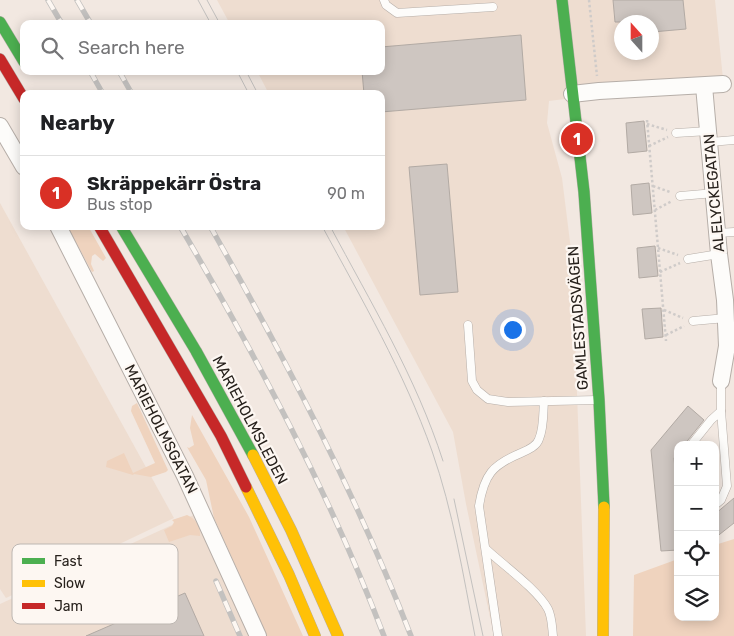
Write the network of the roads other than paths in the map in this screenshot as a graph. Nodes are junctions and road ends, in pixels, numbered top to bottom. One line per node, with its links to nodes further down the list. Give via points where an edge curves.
1 (384, 0): 3 (lane, via 386,6 397,14)
2 (562, 0): 10 (main road, GAMLESTADSVÄGEN)
3 (493, 7)
4 (0, 22): 5 (main road)
5 (20, 55)
6 (0, 59): 9 (main road)
7 (729, 84): 8 (street)
8 (704, 86): 10 (street); 13 (street, ALELYCKEGATAN)
9 (20, 92)
10 (572, 94): 30 (main road, GAMLESTADSVÄGEN, via 584,192)
11 (0, 126): 15 (street)
12 (676, 133): 13 (lane)
13 (709, 137): 14 (lane); 16 (street, ALELYCKEGATAN)
14 (734, 140)
15 (20, 160)
16 (715, 193): 17 (lane); 22 (street, ALELYCKEGATAN)
17 (680, 196)
18 (60, 230): 36 (street, MARIEHOLMSGATAN, via 181,467)
19 (101, 230): 37 (main road, via 221,436 285,566)
20 (123, 230): 38 (main road, MARIEHOLMSLEDEN, via 238,426 310,569)
21 (734, 232): 22 (lane)
22 (718, 233): 23 (street, ALELYCKEGATAN)
23 (719, 254): 24 (lane); 25 (street, ALELYCKEGATAN)
24 (688, 259)
25 (730, 299): 26 (street, ALELYCKEGATAN)
26 (726, 318): 27 (lane); 29 (street, ALELYCKEGATAN, via 727,346)
27 (693, 321)
28 (468, 325): 31 (lane, via 472,381 477,390 488,399)
29 (721, 381): 32 (lane, ALELYCKEGATAN)
30 (599, 400): 31 (lane); 41 (main road, GAMLESTADSVÄGEN, via 605,528)
31 (544, 401): 35 (lane, via 539,441 499,465 488,475 482,488 479,506)
32 (721, 411): 33 (lane); 34 (lane, ALELYCKEGATAN, via 727,486)
33 (694, 441)
34 (719, 502)
35 (486, 549): 39 (lane); 40 (lane, via 539,596 548,610)
36 (258, 636)
37 (315, 636)
38 (338, 636)
39 (498, 636)
40 (553, 636)
41 (604, 636)

